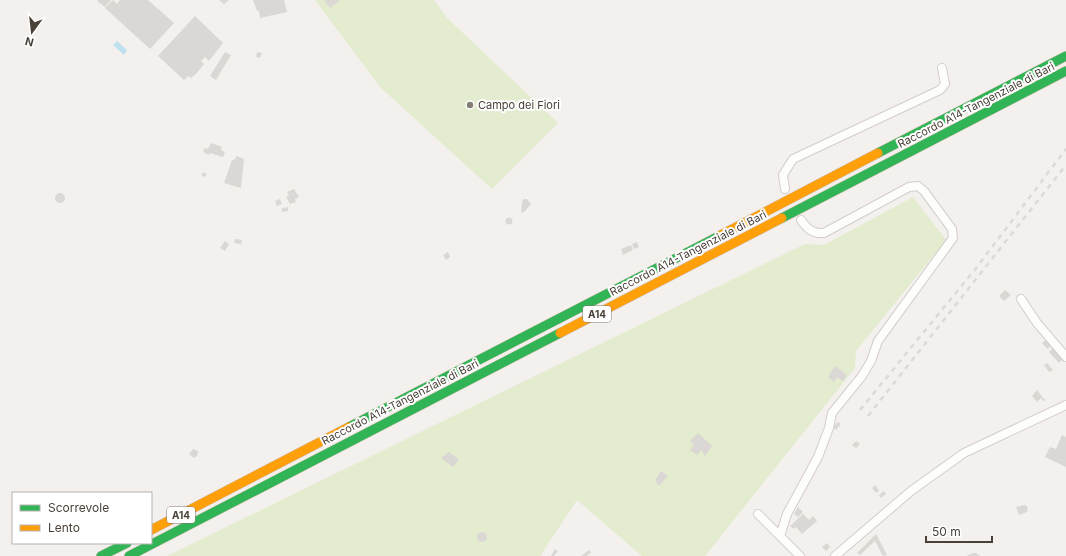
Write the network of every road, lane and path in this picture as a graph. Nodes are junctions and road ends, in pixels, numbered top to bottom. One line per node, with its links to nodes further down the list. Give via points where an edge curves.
1 (1066, 56): 10 (highway, Raccordo A14-Tangenziale di Bari / A14)
2 (942, 68): 4 (street, via 945,84 940,90 792,159 783,175)
3 (1066, 71): 14 (highway, Raccordo A14-Tangenziale di Bari / A14)
4 (785, 189)
5 (801, 220): 11 (street, via 810,231 824,233 910,187 918,186 952,229 953,238 878,341 862,376 835,408 818,457 786,514)
6 (1021, 299): 7 (street, via 1037,323)
7 (1066, 357)
8 (1066, 405): 16 (street, via 964,453 912,491)
9 (758, 514): 11 (street)
10 (152, 529)
11 (780, 536): 15 (street)
12 (124, 544): 13 (highway)
13 (101, 556)
14 (129, 556)
15 (800, 556)
16 (834, 556)

